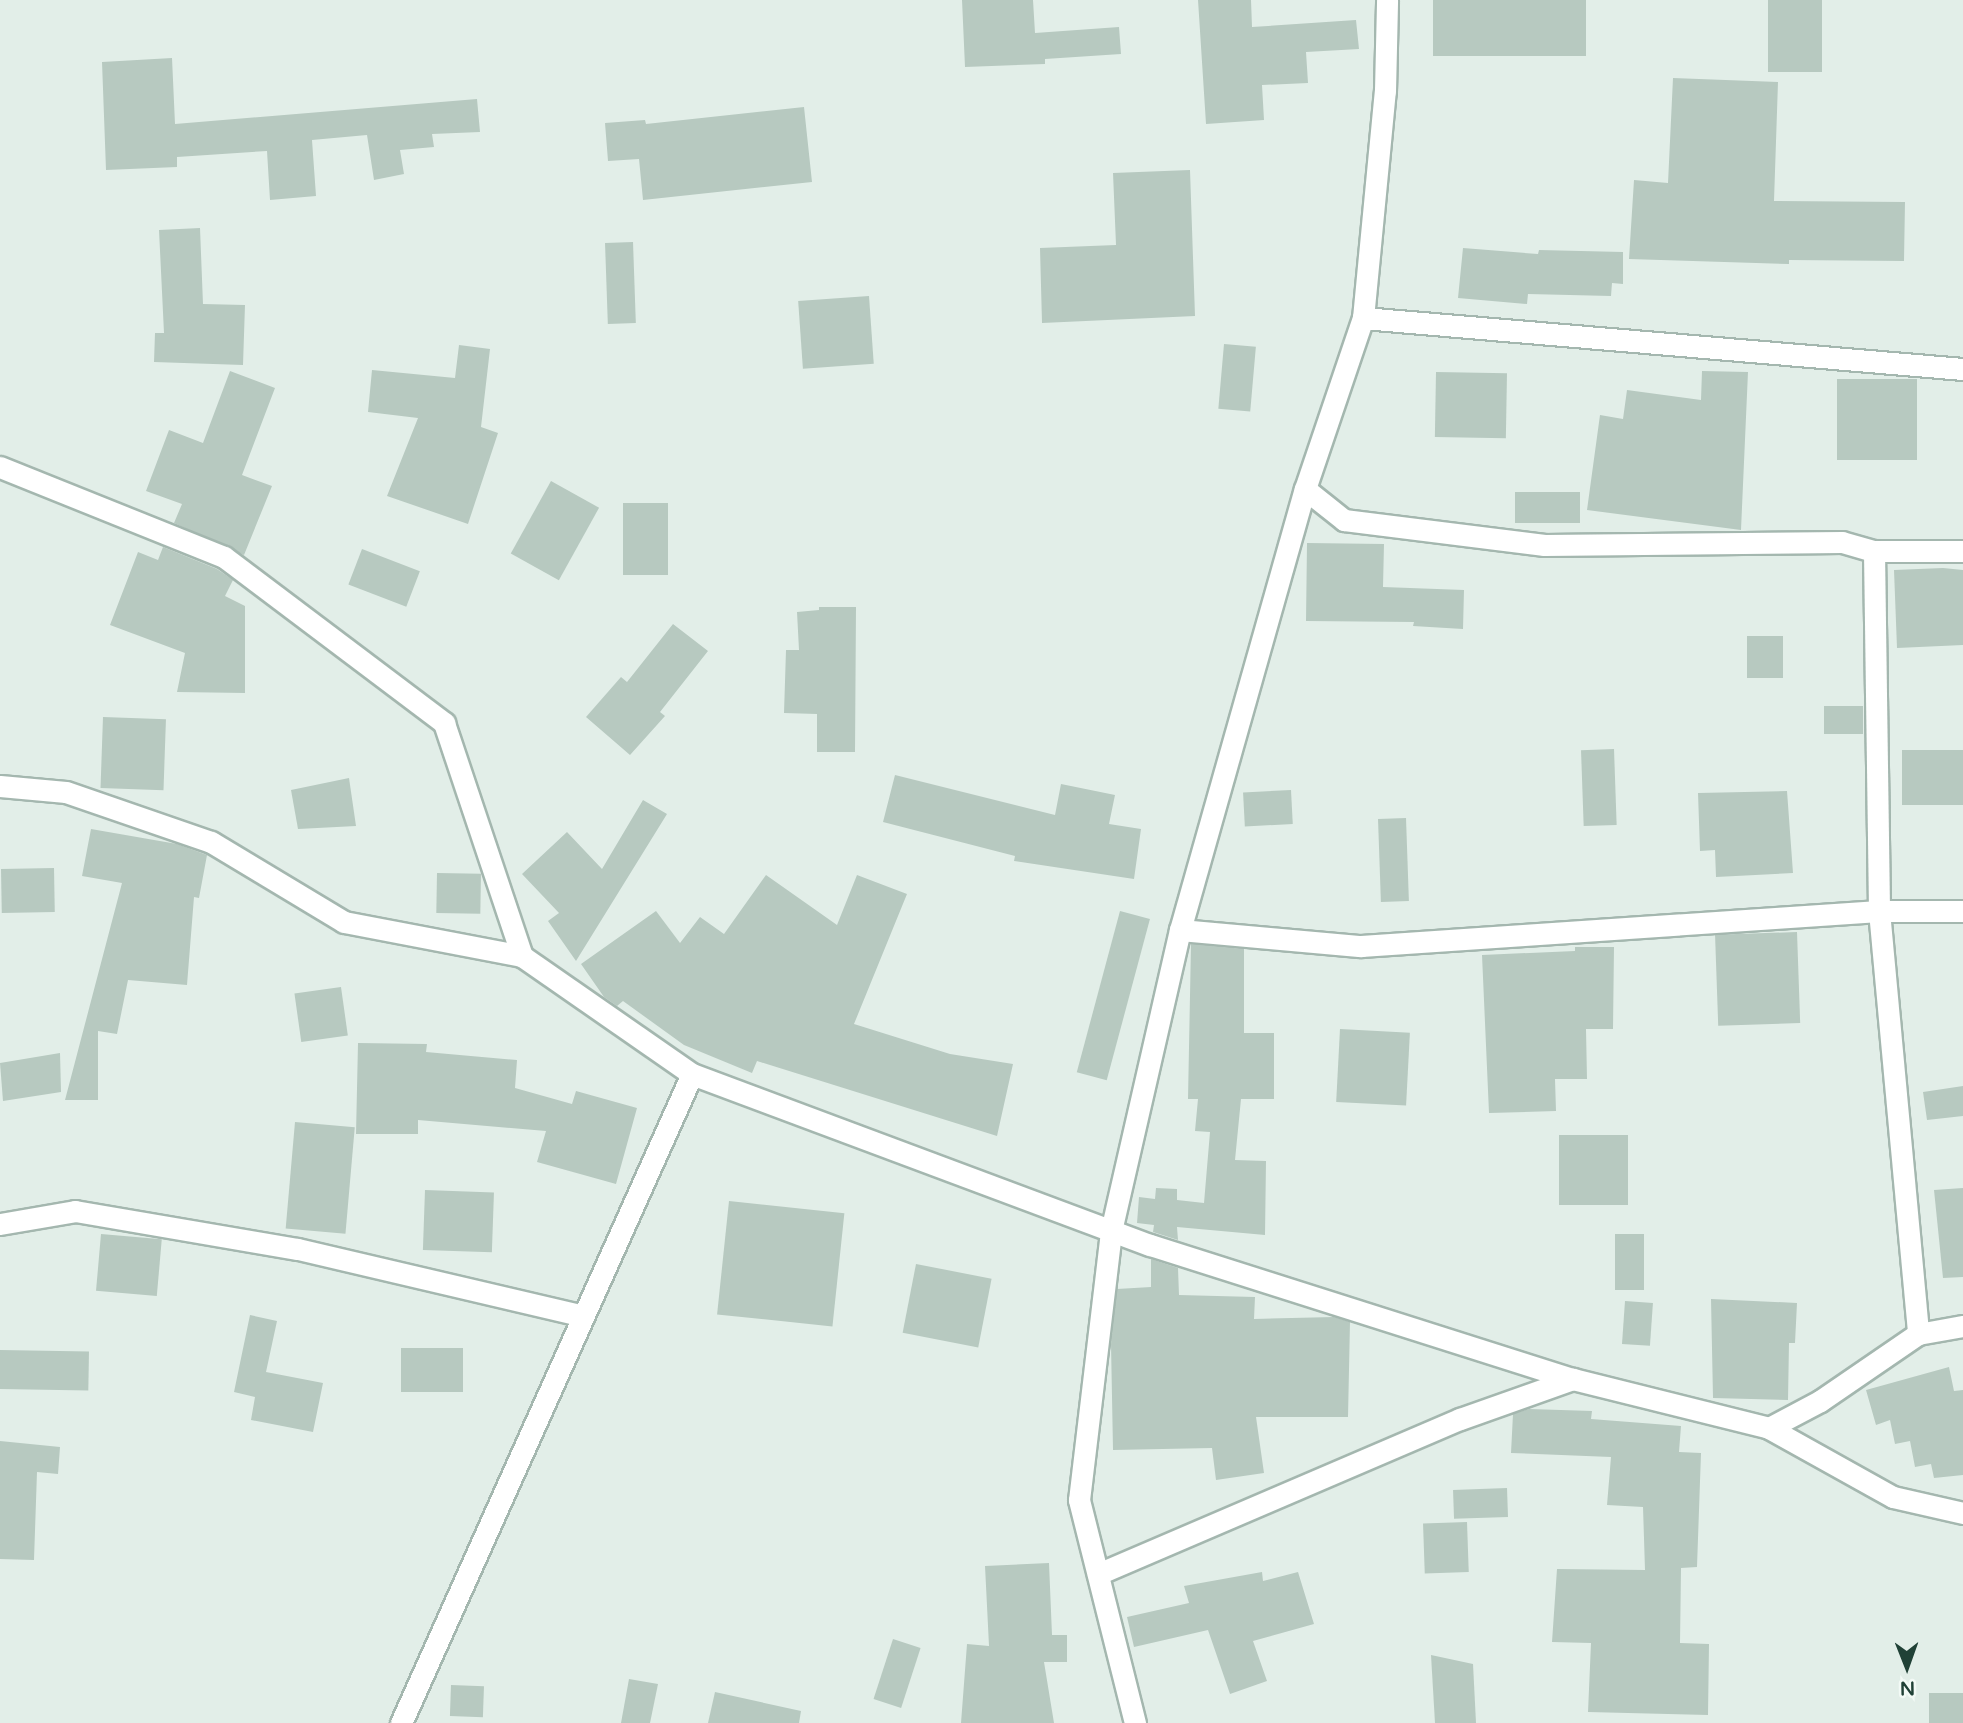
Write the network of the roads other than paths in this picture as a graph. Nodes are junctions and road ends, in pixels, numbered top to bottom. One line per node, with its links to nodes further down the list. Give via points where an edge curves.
1 (1387, 0): 2 (street, via 1385,90)
2 (1363, 318): 3 (street); 5 (street)
3 (1963, 369)
4 (0, 467): 12 (street, via 224,556 444,723)
5 (1306, 489): 6 (street, via 1344,520 1544,545 1842,542); 11 (street)
6 (1874, 551): 7 (street); 9 (street)
7 (1963, 551)
8 (0, 786): 12 (street, via 66,792 211,842 344,922)
9 (1880, 911): 10 (street); 11 (street, via 1361,946); 18 (street)
10 (1963, 911)
11 (1180, 930): 15 (street)
12 (522, 956): 13 (street)
13 (692, 1074): 15 (street); 16 (street)
14 (0, 1224): 16 (street, via 75,1210 298,1250)
15 (1111, 1231): 19 (street); 22 (street, via 1079,1500)
16 (583, 1317): 23 (street)
17 (1963, 1326): 18 (street)
18 (1918, 1334): 20 (street, via 1820,1401)
19 (1573, 1380): 20 (street); 22 (street, via 1460,1419)
20 (1769, 1428): 21 (street, via 1893,1497)
21 (1963, 1513)
22 (1098, 1574): 24 (street)
23 (401, 1723)
24 (1135, 1723)

